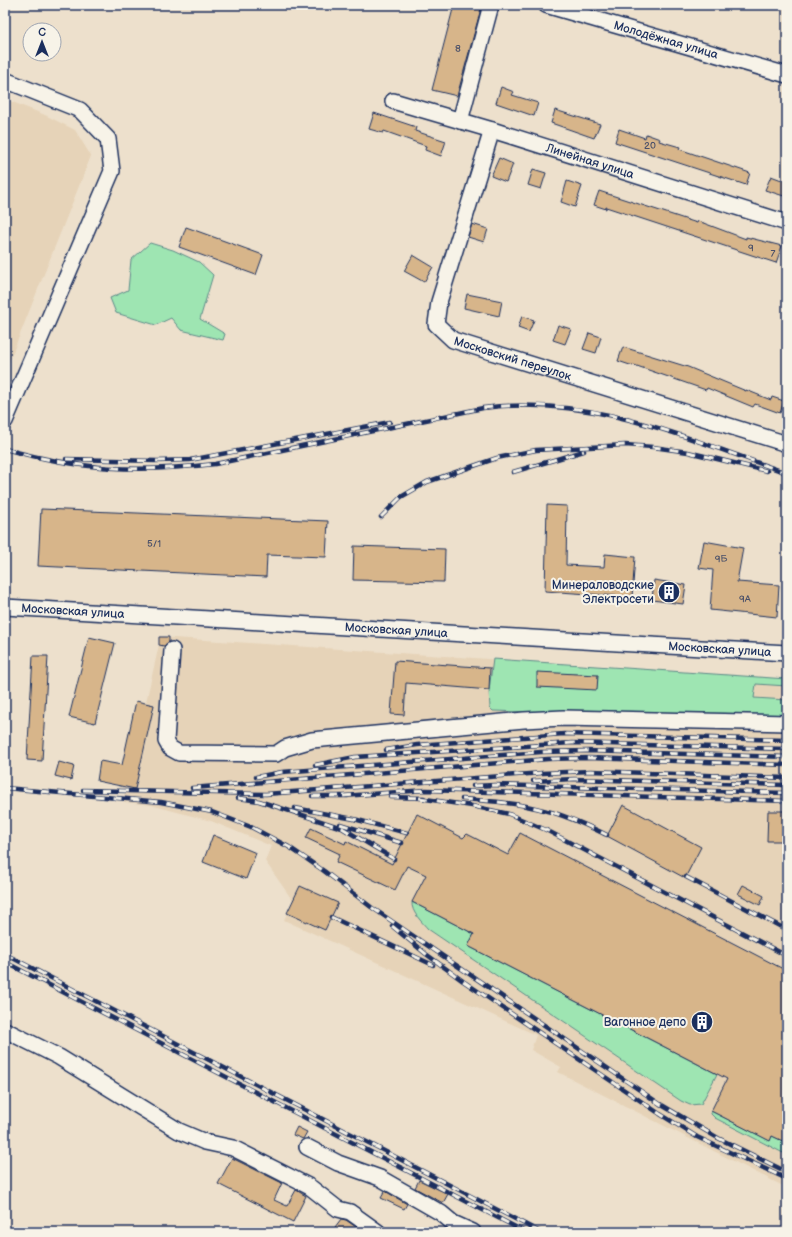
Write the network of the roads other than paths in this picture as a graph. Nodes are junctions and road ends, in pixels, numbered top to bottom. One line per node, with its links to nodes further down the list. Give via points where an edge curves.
1 (491, 5): 6 (street)
2 (546, 5): 3 (street, Молодёжная улица)
3 (787, 75)
4 (5, 80): 9 (street, via 80,110 108,139 112,171)
5 (393, 101): 6 (street, Линейная улица)
6 (460, 121): 7 (street, Линейная улица)
7 (492, 130): 8 (street, Линейная улица); 10 (street, Московский переулок, via 439,302 436,324 453,340)
8 (787, 223)
9 (5, 421)
10 (787, 444)
11 (5, 608): 13 (street, Московская улица)
12 (172, 650): 14 (street, via 166,741 170,748 179,752 276,754 285,748 312,740 563,718)
13 (787, 653)
14 (787, 723)
15 (5, 1030): 17 (street, via 59,1057 179,1131 206,1142 233,1148 310,1187 338,1209 350,1212)
16 (307, 1147): 18 (street, via 338,1163 380,1178 441,1213 453,1223)
17 (378, 1232)
18 (473, 1232)

